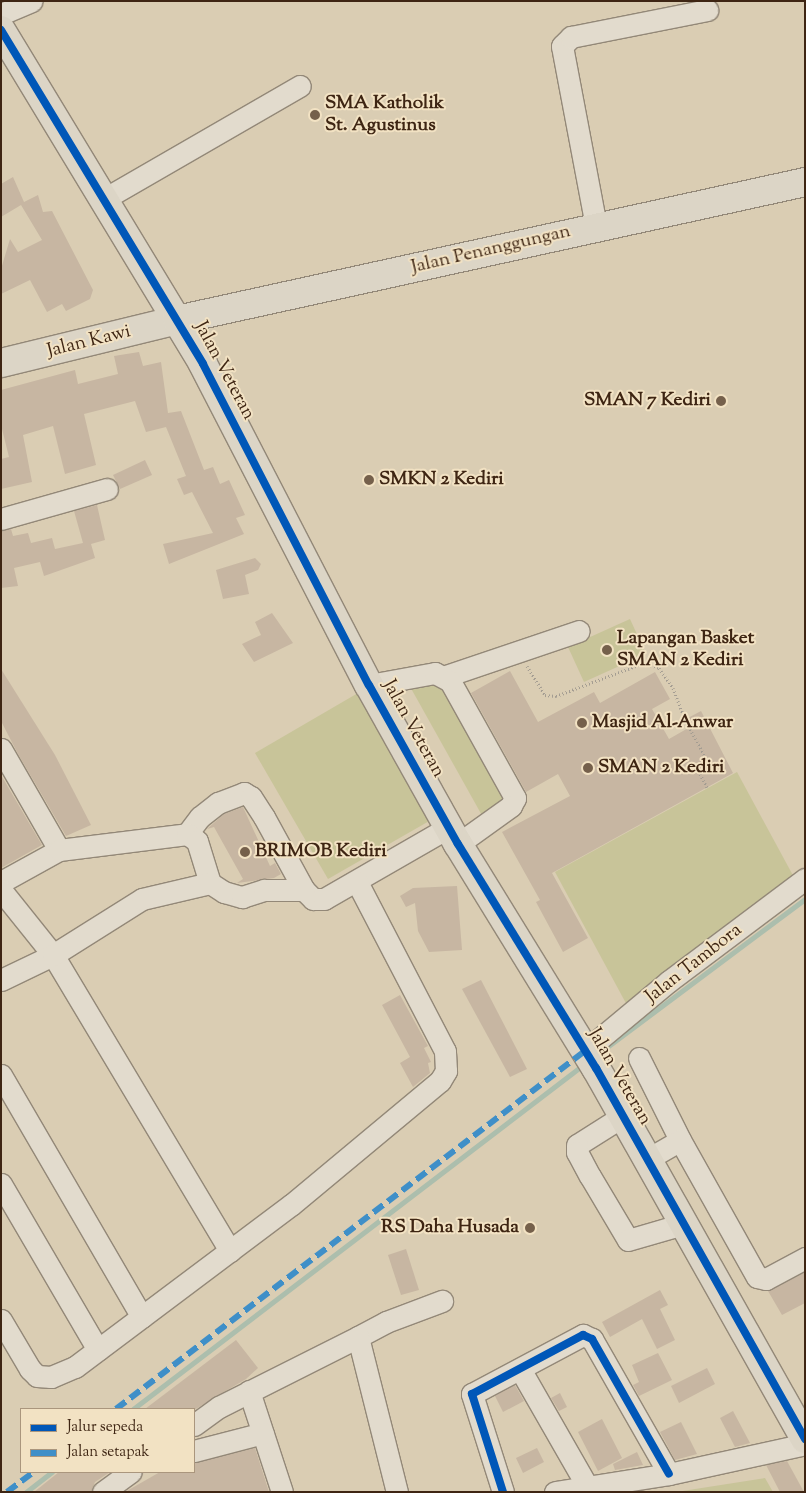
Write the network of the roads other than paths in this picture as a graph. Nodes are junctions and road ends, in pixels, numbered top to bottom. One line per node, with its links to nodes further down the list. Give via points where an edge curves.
1 (31, 1): 3 (street)
2 (707, 10): 9 (street, via 571,37 562,46)
3 (1, 14)
4 (1, 30): 5 (main road, Jalan Veteran)
5 (8, 58): 8 (main road, Jalan Veteran)
6 (300, 86): 8 (street)
7 (805, 182): 9 (main road, Jalan Penanggungan)
8 (104, 199): 10 (main road, Jalan Veteran)
9 (596, 226): 10 (main road, Jalan Penanggungan)
10 (177, 320): 11 (main road, Jalan Kawi); 16 (main road, Jalan Veteran)
11 (1, 363)
12 (107, 489): 13 (street)
13 (1, 519)
14 (579, 631): 15 (street)
15 (446, 676): 16 (street, via 435,674); 19 (street, via 514,798 511,806)
16 (369, 685): 19 (main road, Jalan Veteran)
17 (1, 749): 20 (street)
18 (187, 834): 20 (street); 24 (street, via 196,842); 26 (street, via 200,817 218,803 244,793 251,797 264,817)
19 (454, 835): 23 (street); 29 (main road, Jalan Veteran)
20 (58, 850): 22 (street)
21 (805, 879): 29 (street, Jalan Tambora, via 669,981)
22 (1, 882)
23 (357, 882): 26 (street, via 324,898 313,899); 37 (street, via 445,1051 446,1071 433,1087 291,1205)
24 (210, 883): 26 (street, via 224,892 242,897 264,890); 27 (street, via 142,899)
25 (1, 890): 27 (street)
26 (304, 890)
27 (53, 955): 28 (street); 37 (street)
28 (1, 980)
29 (590, 1058): 32 (main road, Jalan Veteran)
30 (639, 1058): 33 (street)
31 (1, 1075): 40 (street)
32 (623, 1116): 34 (main road, Jalan Veteran); 36 (street, via 577,1145 577,1152 590,1176 628,1240)
33 (680, 1140): 34 (street); 38 (street, via 757,1277 766,1279)
34 (646, 1160): 36 (main road, Jalan Veteran)
35 (1, 1184): 43 (street)
36 (682, 1224): 48 (main road, Jalan Veteran)
37 (230, 1251): 40 (street)
38 (805, 1258)
39 (442, 1301): 42 (street, via 386,1322)
40 (142, 1317): 43 (street)
41 (1, 1320): 43 (street, via 37,1376 51,1377 75,1367)
42 (358, 1337): 45 (street); 55 (street)
43 (98, 1350)
44 (520, 1368): 51 (street, via 588,1334); 52 (street); 56 (street, via 476,1390 471,1400)
45 (249, 1391): 46 (street); 47 (street)
46 (195, 1424)
47 (263, 1433): 49 (street); 54 (street)
48 (803, 1435): 51 (street)
49 (195, 1451)
50 (130, 1473): 53 (street)
51 (669, 1474): 52 (street)
52 (587, 1486): 57 (street)
53 (103, 1492)
54 (282, 1492)
55 (396, 1492)
56 (503, 1492)
57 (554, 1492)

